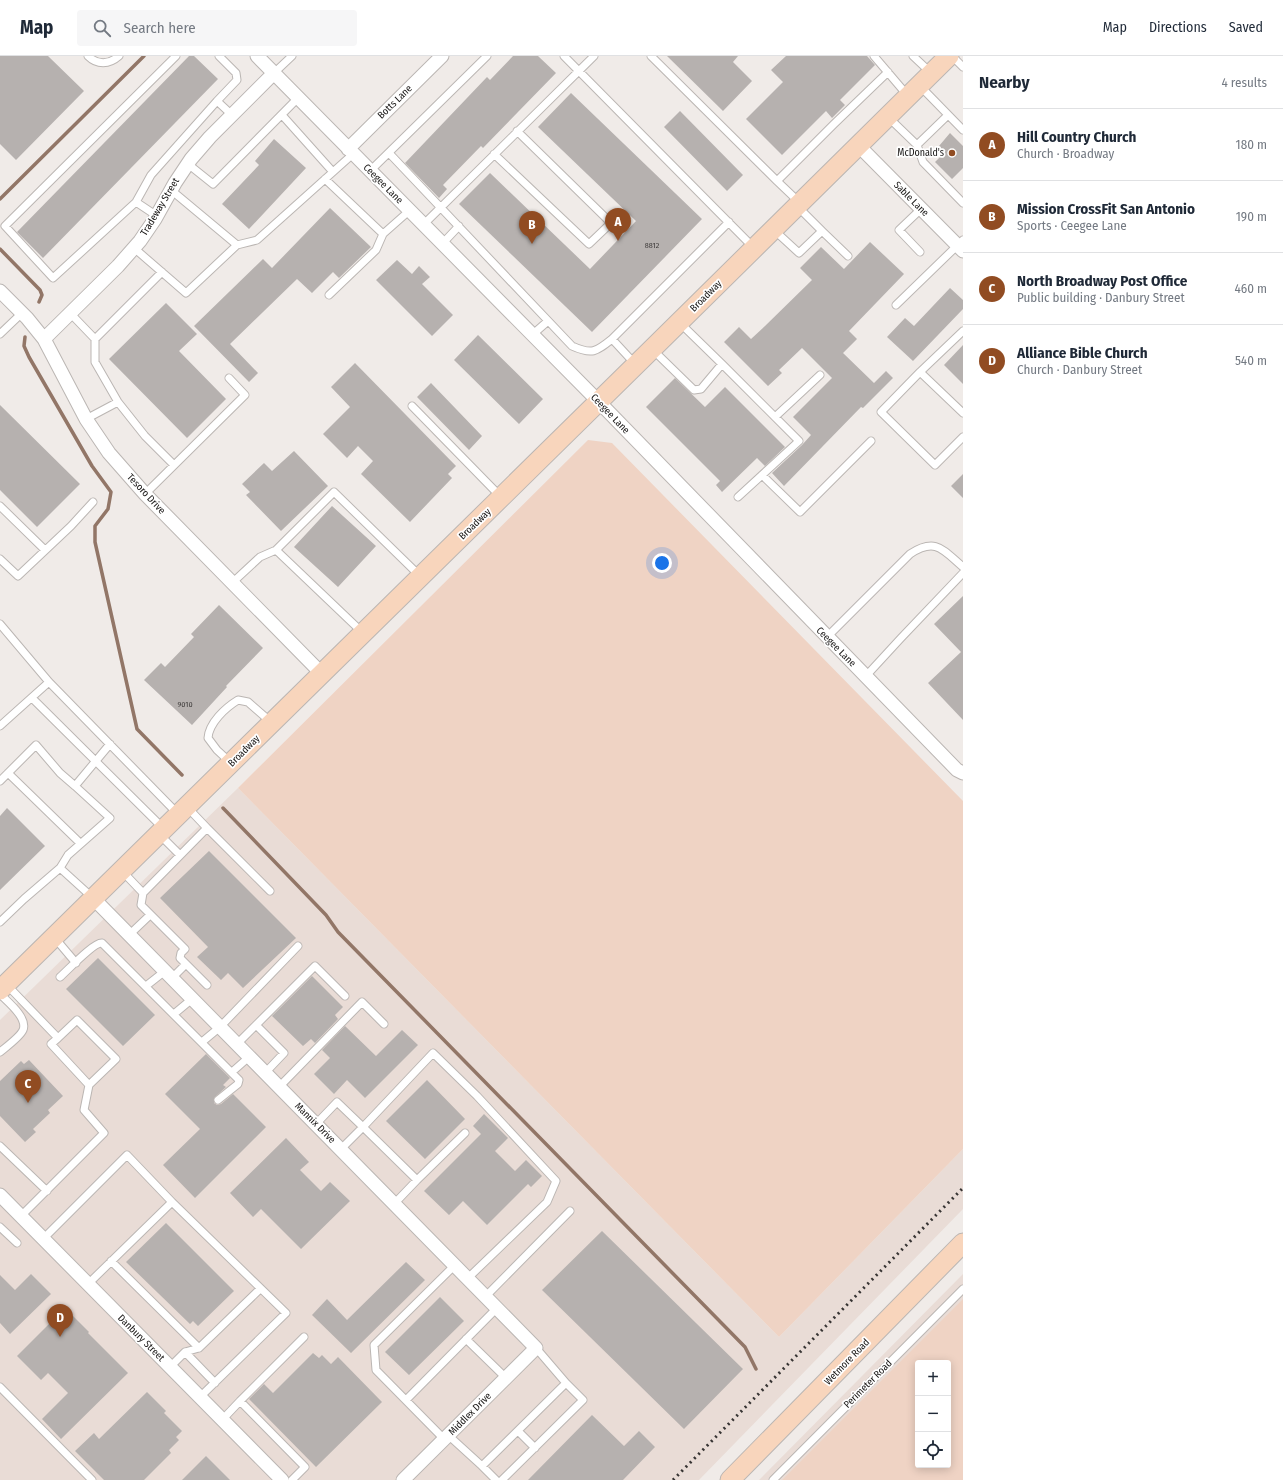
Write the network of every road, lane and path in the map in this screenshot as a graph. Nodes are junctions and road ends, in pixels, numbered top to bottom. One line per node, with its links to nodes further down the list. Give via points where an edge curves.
1 (88, 56): 2 (lane, via 94,62 104,64)
2 (119, 56)
3 (176, 56): 42 (lane, via 5,226 53,278)
4 (219, 56): 22 (lane, via 236,73 237,80)
5 (257, 56): 19 (street, Ceegee Lane)
6 (292, 56): 19 (lane)
7 (442, 56): 31 (street, Botts Lane)
8 (486, 56): 32 (lane)
9 (564, 56): 17 (lane)
10 (594, 56): 17 (lane)
11 (651, 56): 38 (lane)
12 (874, 56): 18 (lane)
13 (913, 56): 20 (lane)
14 (948, 56): 20 (main road, Broadway)
15 (952, 56): 16 (lane)
16 (963, 67)
17 (579, 70): 28 (lane); 49 (lane)
18 (888, 72): 20 (lane); 38 (lane)
19 (274, 73): 21 (street, Ceegee Lane); 23 (street, Tradeway Street)
20 (920, 85): 25 (lane); 26 (main road, Broadway)
21 (298, 98): 24 (lane); 31 (street, Ceegee Lane)
22 (217, 101): 23 (lane); 42 (lane, via 151,176)
23 (232, 115): 34 (street, Tradeway Street)
24 (282, 115): 34 (lane, via 213,184); 36 (lane)
25 (948, 115): 27 (lane); 29 (lane)
26 (888, 116): 29 (lane); 30 (main road, Broadway)
27 (963, 130)
28 (517, 131): 33 (lane); 33 (lane, via 611,223 589,244)
29 (917, 145): 40 (lane, via 923,162)
30 (859, 146): 44 (main road, Broadway); 46 (street, Sable Lane)
31 (350, 151): 35 (street, Ceegee Lane); 36 (lane)
32 (389, 153): 35 (lane); 45 (lane)
33 (494, 154): 45 (lane)
34 (188, 164): 39 (street, Tradeway Street)
35 (370, 171): 47 (street, Ceegee Lane)
36 (333, 172): 37 (lane)
37 (325, 179): 54 (lane); 56 (lane, via 257,240)
38 (777, 180): 44 (lane)
39 (171, 190): 48 (street, Tradeway Street); 56 (lane)
40 (953, 193): 41 (lane); 43 (lane)
41 (963, 193)
42 (136, 202): 48 (lane)
43 (963, 203)
44 (799, 205): 52 (main road, Broadway); 53 (lane)
45 (441, 207): 50 (lane); 51 (lane)
46 (921, 209): 57 (street, Sable Lane); 60 (lane, via 899,230)
47 (409, 211): 50 (street, Ceegee Lane); 54 (lane)
48 (157, 216): 58 (street, Tradeway Street)
49 (728, 222): 59 (lane); 75 (lane)
50 (423, 225): 55 (street, Ceegee Lane)
51 (459, 226): 55 (lane); 68 (lane)
52 (774, 230): 53 (lane, via 799,253); 59 (main road, Broadway)
53 (822, 231): 61 (lane)
54 (383, 234): 64 (lane, via 376,250)
55 (442, 244): 72 (street, Ceegee Lane)
56 (237, 245): 62 (lane, via 186,293)
57 (961, 246): 65 (lane)
58 (134, 248): 62 (lane); 67 (street, Tradeway Street)
59 (754, 249): 69 (main road, Broadway)
60 (920, 252)
61 (848, 256)
62 (162, 272): 74 (lane)
63 (0, 291): 66 (street, Tesoro Drive)
64 (329, 294)
65 (896, 305)
66 (22, 313): 71 (lane); 73 (street, Tesoro Drive)
67 (71, 314): 73 (street, Tradeway Street); 74 (lane)
68 (548, 321): 72 (lane); 75 (lane, via 572,346 581,351 596,351)
69 (680, 322): 76 (main road, Broadway); 77 (lane)
70 (963, 332): 79 (lane)
71 (0, 334)
72 (532, 335): 83 (street, Ceegee Lane)
73 (44, 339): 87 (street, Tesoro Drive)
74 (95, 339): 82 (lane, via 95,362)
75 (612, 339): 78 (lane)
76 (652, 349): 77 (lane, via 694,390 701,389); 78 (main road, Broadway)
77 (722, 364): 86 (lane)
78 (636, 365): 83 (main road, Broadway)
79 (920, 372): 85 (lane); 88 (lane, via 881,412 936,465)
80 (820, 375): 86 (lane)
81 (229, 378): 90 (lane, via 245,395)
82 (118, 402): 87 (lane); 90 (lane, via 145,436)
83 (599, 402): 94 (main road, Broadway); 106 (street, Ceegee Lane)
84 (412, 406): 94 (lane)
85 (963, 413)
86 (776, 417): 91 (lane, via 799,441)
87 (86, 419): 92 (street, Tesoro Drive, via 109,453)
88 (963, 437)
89 (871, 441): 91 (lane, via 800,512)
90 (174, 465): 92 (lane)
91 (762, 475): 93 (lane)
92 (145, 494): 103 (street, Tesoro Drive)
93 (738, 497)
94 (502, 498): 102 (main road, Broadway)
95 (93, 502): 97 (lane)
96 (0, 506): 97 (lane)
97 (45, 550): 99 (lane, via 18,576)
98 (276, 550): 102 (lane, via 334,492); 103 (lane, via 260,557); 105 (lane)
99 (0, 559)
100 (963, 567): 106 (lane, via 936,546 920,548 910,554)
101 (963, 573): 108 (lane)
102 (421, 577): 105 (main road, Broadway)
103 (232, 583): 107 (street, Tesoro Drive)
104 (0, 624): 109 (lane)
105 (363, 633): 107 (main road, Broadway)
106 (827, 637): 108 (street, Ceegee Lane)
107 (322, 674): 111 (main road, Broadway)
108 (866, 676): 117 (street, Ceegee Lane, via 957,770)
109 (49, 682): 110 (lane); 113 (lane)
110 (32, 698): 112 (lane); 114 (lane)
111 (272, 723): 115 (main road, Broadway); 115 (lane, via 248,702 238,700 228,706 209,730 208,738)
112 (0, 726)
113 (110, 744): 114 (lane); 120 (lane)
114 (96, 761): 119 (lane); 122 (lane)
115 (231, 763): 120 (main road, Broadway)
116 (8, 773): 118 (lane); 119 (lane, via 36,745); 123 (lane)
117 (963, 773)
118 (0, 781)
119 (74, 786): 123 (lane, via 110,818)
120 (183, 811): 121 (lane); 122 (main road, Broadway)
121 (207, 828): 124 (lane); 127 (lane)
122 (161, 832): 124 (lane); 126 (main road, Broadway)
123 (80, 843): 125 (lane)
124 (180, 855): 128 (lane)
125 (60, 868): 129 (lane); 131 (lane)
126 (121, 871): 128 (lane); 129 (main road, Broadway)
127 (270, 890)
128 (143, 893): 130 (lane, via 140,905)
129 (93, 898): 132 (street, Mannix Drive); 133 (main road, Broadway)
130 (150, 915): 132 (lane); 136 (lane, via 185,949 180,958)
131 (0, 922)
132 (129, 935): 137 (street, Mannix Drive)
133 (54, 937): 135 (lane); 141 (main road, Broadway)
134 (298, 946): 147 (lane)
135 (76, 962): 138 (lane); 140 (lane, via 92,946 102,943)
136 (186, 964): 137 (lane); 139 (lane)
137 (168, 974): 140 (lane); 143 (street, Mannix Drive)
138 (60, 977)
139 (207, 985)
140 (146, 986): 144 (lane)
141 (2, 989): 148 (lane); 151 (lane, via 22,1017 24,1025 22,1031)
142 (345, 996): 146 (lane, via 315,966)
143 (192, 998): 144 (lane); 147 (street, Mannix Drive)
144 (174, 1014): 149 (lane)
145 (384, 1024): 156 (lane, via 362,1002)
146 (256, 1025): 150 (lane); 154 (lane, via 284,1053)
147 (220, 1027): 149 (lane); 150 (street, Mannix Drive)
148 (58, 1038): 155 (lane, via 51,1044); 155 (lane, via 77,1020 116,1059)
149 (202, 1042): 153 (lane)
150 (237, 1044): 152 (street, Mannix Drive)
151 (0, 1052)
152 (249, 1057): 153 (lane); 154 (street, Mannix Drive)
153 (232, 1072): 157 (lane, via 239,1080 238,1084)
154 (265, 1073): 156 (street, Mannix Drive)
155 (89, 1085): 164 (lane, via 84,1110 104,1134)
156 (279, 1087): 158 (street, Mannix Drive)
157 (218, 1100)
158 (316, 1124): 159 (lane, via 337,1102); 162 (street, Mannix Drive)
159 (363, 1127): 162 (lane); 163 (lane); 176 (lane, via 433,1052 556,1181 547,1202)
160 (465, 1134): 163 (lane)
161 (0, 1146): 164 (lane)
162 (341, 1150): 167 (street, Mannix Drive)
163 (417, 1180): 167 (lane)
164 (47, 1191): 169 (lane)
165 (1, 1197): 169 (street, Danbury Street)
166 (172, 1202): 171 (lane, via 127,1155); 174 (lane); 178 (lane)
167 (394, 1204): 175 (street, Mannix Drive)
168 (570, 1211): 180 (lane)
169 (21, 1216): 171 (street, Danbury Street)
170 (0, 1227): 172 (lane)
171 (43, 1239): 177 (street, Danbury Street)
172 (17, 1243)
173 (963, 1243): 206 (main road, Wetmore Road)
174 (111, 1261): 177 (lane); 184 (lane)
175 (455, 1265): 176 (street, Mannix Drive); 193 (lane, via 374,1345 376,1370)
176 (468, 1278): 180 (street, Mannix Drive)
177 (88, 1284): 187 (street, Danbury Street)
178 (260, 1288): 184 (lane); 189 (lane, via 286,1313)
179 (963, 1289): 207 (lane, Perimeter Road)
180 (486, 1296): 181 (street, Mannix Drive)
181 (497, 1308): 183 (lane); 185 (street, Mannix Drive)
182 (304, 1337): 194 (lane)
183 (466, 1340): 188 (lane); 193 (lane)
184 (199, 1348): 186 (lane)
185 (536, 1348): 188 (street, Middlex Drive); 190 (lane)
186 (184, 1352): 187 (lane); 189 (lane)
187 (170, 1367): 192 (street, Danbury Street)
188 (506, 1378): 197 (street, Middlex Drive)
189 (215, 1383): 192 (lane)
190 (566, 1383): 196 (lane); 198 (lane, via 583,1400)
191 (0, 1387): 201 (lane)
192 (200, 1397): 195 (street, Danbury Street)
193 (406, 1400): 197 (lane)
194 (240, 1401): 195 (lane); 202 (lane, via 305,1467)
195 (222, 1420): 200 (street, Danbury Street)
196 (518, 1431): 198 (lane); 199 (lane)
197 (446, 1437): 199 (lane); 203 (street, Middlex Drive)
198 (535, 1448): 205 (lane)
199 (482, 1466): 204 (lane)
200 (278, 1478)
201 (92, 1480)
202 (292, 1480)
203 (403, 1480)
204 (496, 1480)
205 (502, 1480)
206 (730, 1480)
207 (773, 1480)

